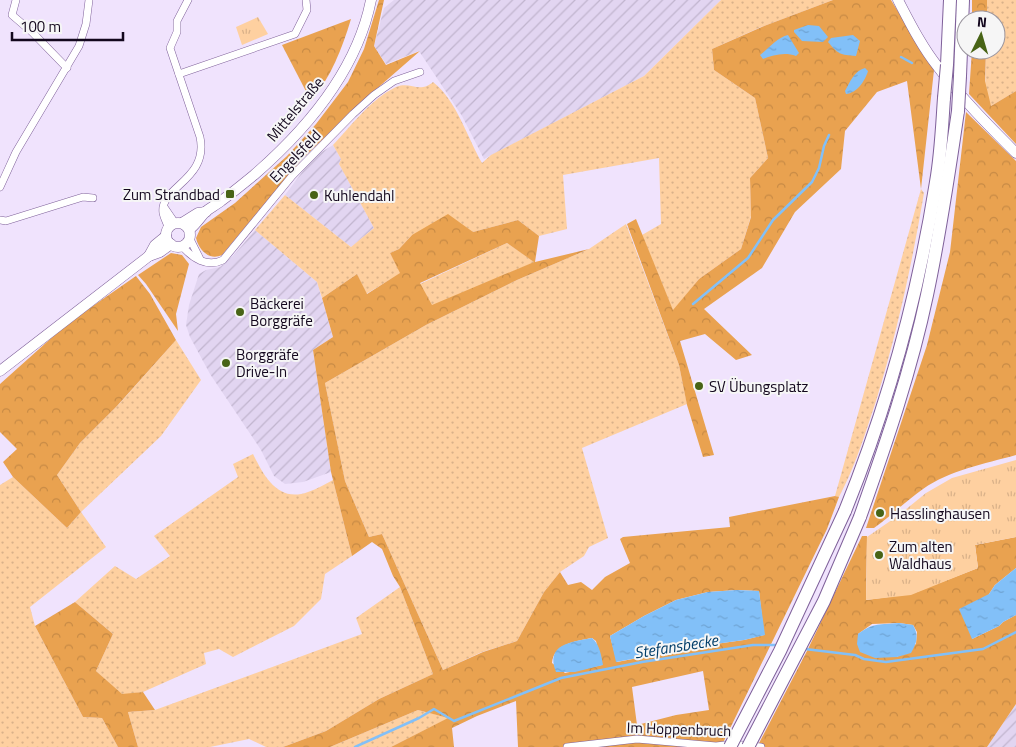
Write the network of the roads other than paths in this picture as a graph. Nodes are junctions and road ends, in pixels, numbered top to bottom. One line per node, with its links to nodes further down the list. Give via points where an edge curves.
1 (16, 0): 9 (street, via 12,15)
2 (88, 0): 9 (street, via 84,34)
3 (188, 0): 11 (street, via 177,21 177,32 170,48)
4 (306, 0): 11 (street, via 307,10 295,34)
5 (371, 0): 16 (main road, Mittelstraße, via 351,58 317,111 273,158 206,212 199,222)
6 (898, 0): 12 (main road, via 937,66 969,105)
7 (950, 0): 19 (highway, bridge, via 948,65 936,180 914,294 895,370 870,449 845,511 785,642)
8 (963, 0): 20 (highway, bridge, via 958,111 940,232 907,375 860,517 824,601)
9 (67, 68): 13 (street, via 16,152)
10 (420, 72): 16 (street, Engelsfeld, via 394,81 353,114 292,176 223,260 212,264 195,258 188,253)
11 (179, 74): 16 (street, Engelsfeld, via 202,148 196,169 169,196 164,207)
12 (1016, 153)
13 (0, 187)
14 (93, 198): 15 (street, via 83,197 6,221)
15 (0, 220)
16 (178, 234): 17 (main road, Mittelstraße, via 160,252 149,256)
17 (0, 371)
18 (567, 747): 21 (street, Im Hoppenbruch, via 637,739)
19 (730, 747)
20 (748, 747)
21 (762, 747)

